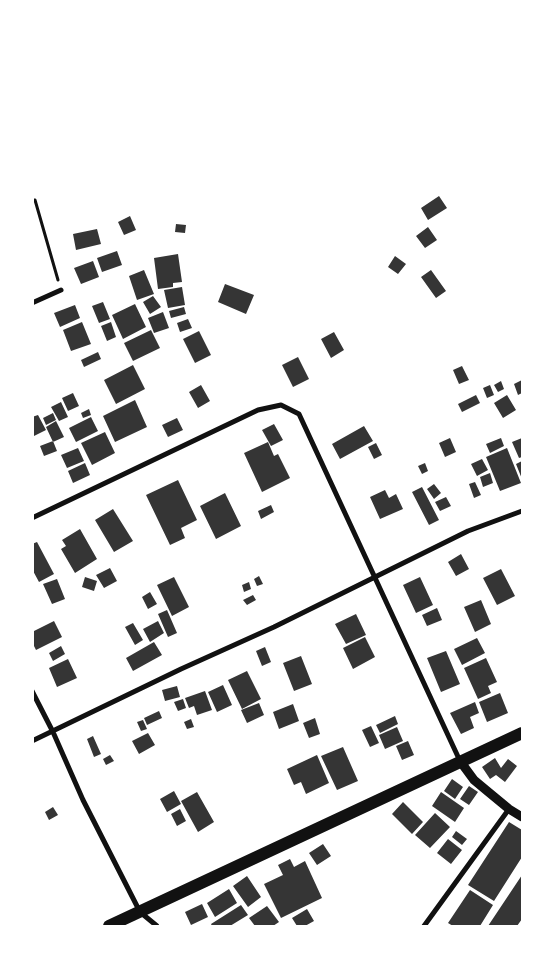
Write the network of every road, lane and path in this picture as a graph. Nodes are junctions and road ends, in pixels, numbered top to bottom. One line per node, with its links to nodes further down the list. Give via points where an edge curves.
1 (32, 200): 2 (path, via 35,200)
2 (61, 290): 3 (street)
3 (32, 303)
4 (522, 511): 6 (street, via 468,531)
5 (32, 518): 6 (street, via 258,410 281,405 299,414)
6 (374, 577): 8 (street); 11 (street)
7 (32, 691): 8 (street)
8 (53, 732): 10 (street); 14 (street, via 83,800)
9 (522, 733): 11 (main road)
10 (32, 741)
11 (460, 761): 12 (street, via 474,780); 14 (main road)
12 (509, 809): 13 (street); 17 (street)
13 (522, 817)
14 (140, 912): 15 (main road); 16 (street)
15 (109, 926)
16 (157, 926)
17 (424, 926)

